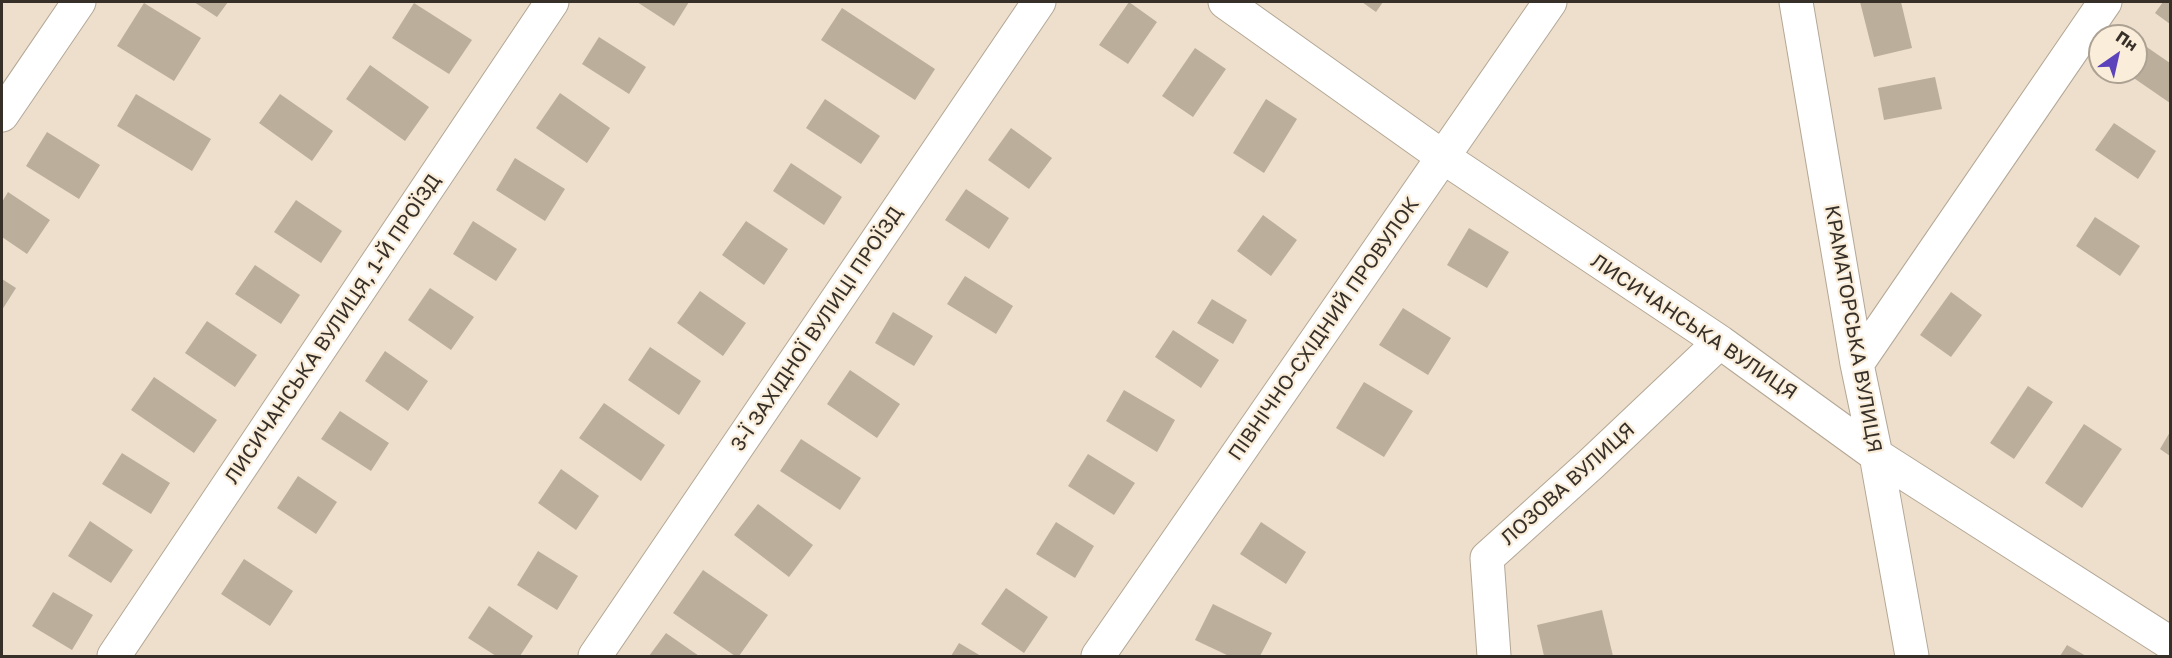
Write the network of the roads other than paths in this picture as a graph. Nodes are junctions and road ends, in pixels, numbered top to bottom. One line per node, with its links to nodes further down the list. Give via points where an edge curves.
1 (79, 2): 8 (street)
2 (552, 2): 14 (street, ЛИСИЧАНСЬКА ВУЛИЦЯ, 1-Й ПРОЇЗД)
3 (1039, 2): 15 (street, 3-Ї ЗАХІДНОЇ ВУЛИЦІ ПРОЇЗД)
4 (1225, 2): 9 (street, ЛИСИЧАНСЬКА ВУЛИЦЯ)
5 (1550, 2): 9 (street, ПІВНІЧНО-СХІДНИЙ ПРОВУЛОК)
6 (1796, 2): 11 (street, КРАМАТОРСЬКА ВУЛИЦЯ)
7 (2105, 2): 11 (street)
8 (2, 115)
9 (1443, 157): 10 (street, ЛИСИЧАНСЬКА ВУЛИЦЯ); 16 (street, ПІВНІЧНО-СХІДНИЙ ПРОВУЛОК)
10 (1720, 342): 12 (street, ЛИСИЧАНСЬКА ВУЛИЦЯ); 17 (street, ЛОЗОВА ВУЛИЦЯ, via 1487,558)
11 (1857, 364): 12 (street, КРАМАТОРСЬКА ВУЛИЦЯ)
12 (1876, 454): 13 (street, ЛИСИЧАНСЬКА ВУЛИЦЯ); 18 (street, КРАМАТОРСЬКА ВУЛИЦЯ)
13 (2170, 643)
14 (114, 657)
15 (595, 657)
16 (1098, 657)
17 (1494, 657)
18 (1912, 657)

